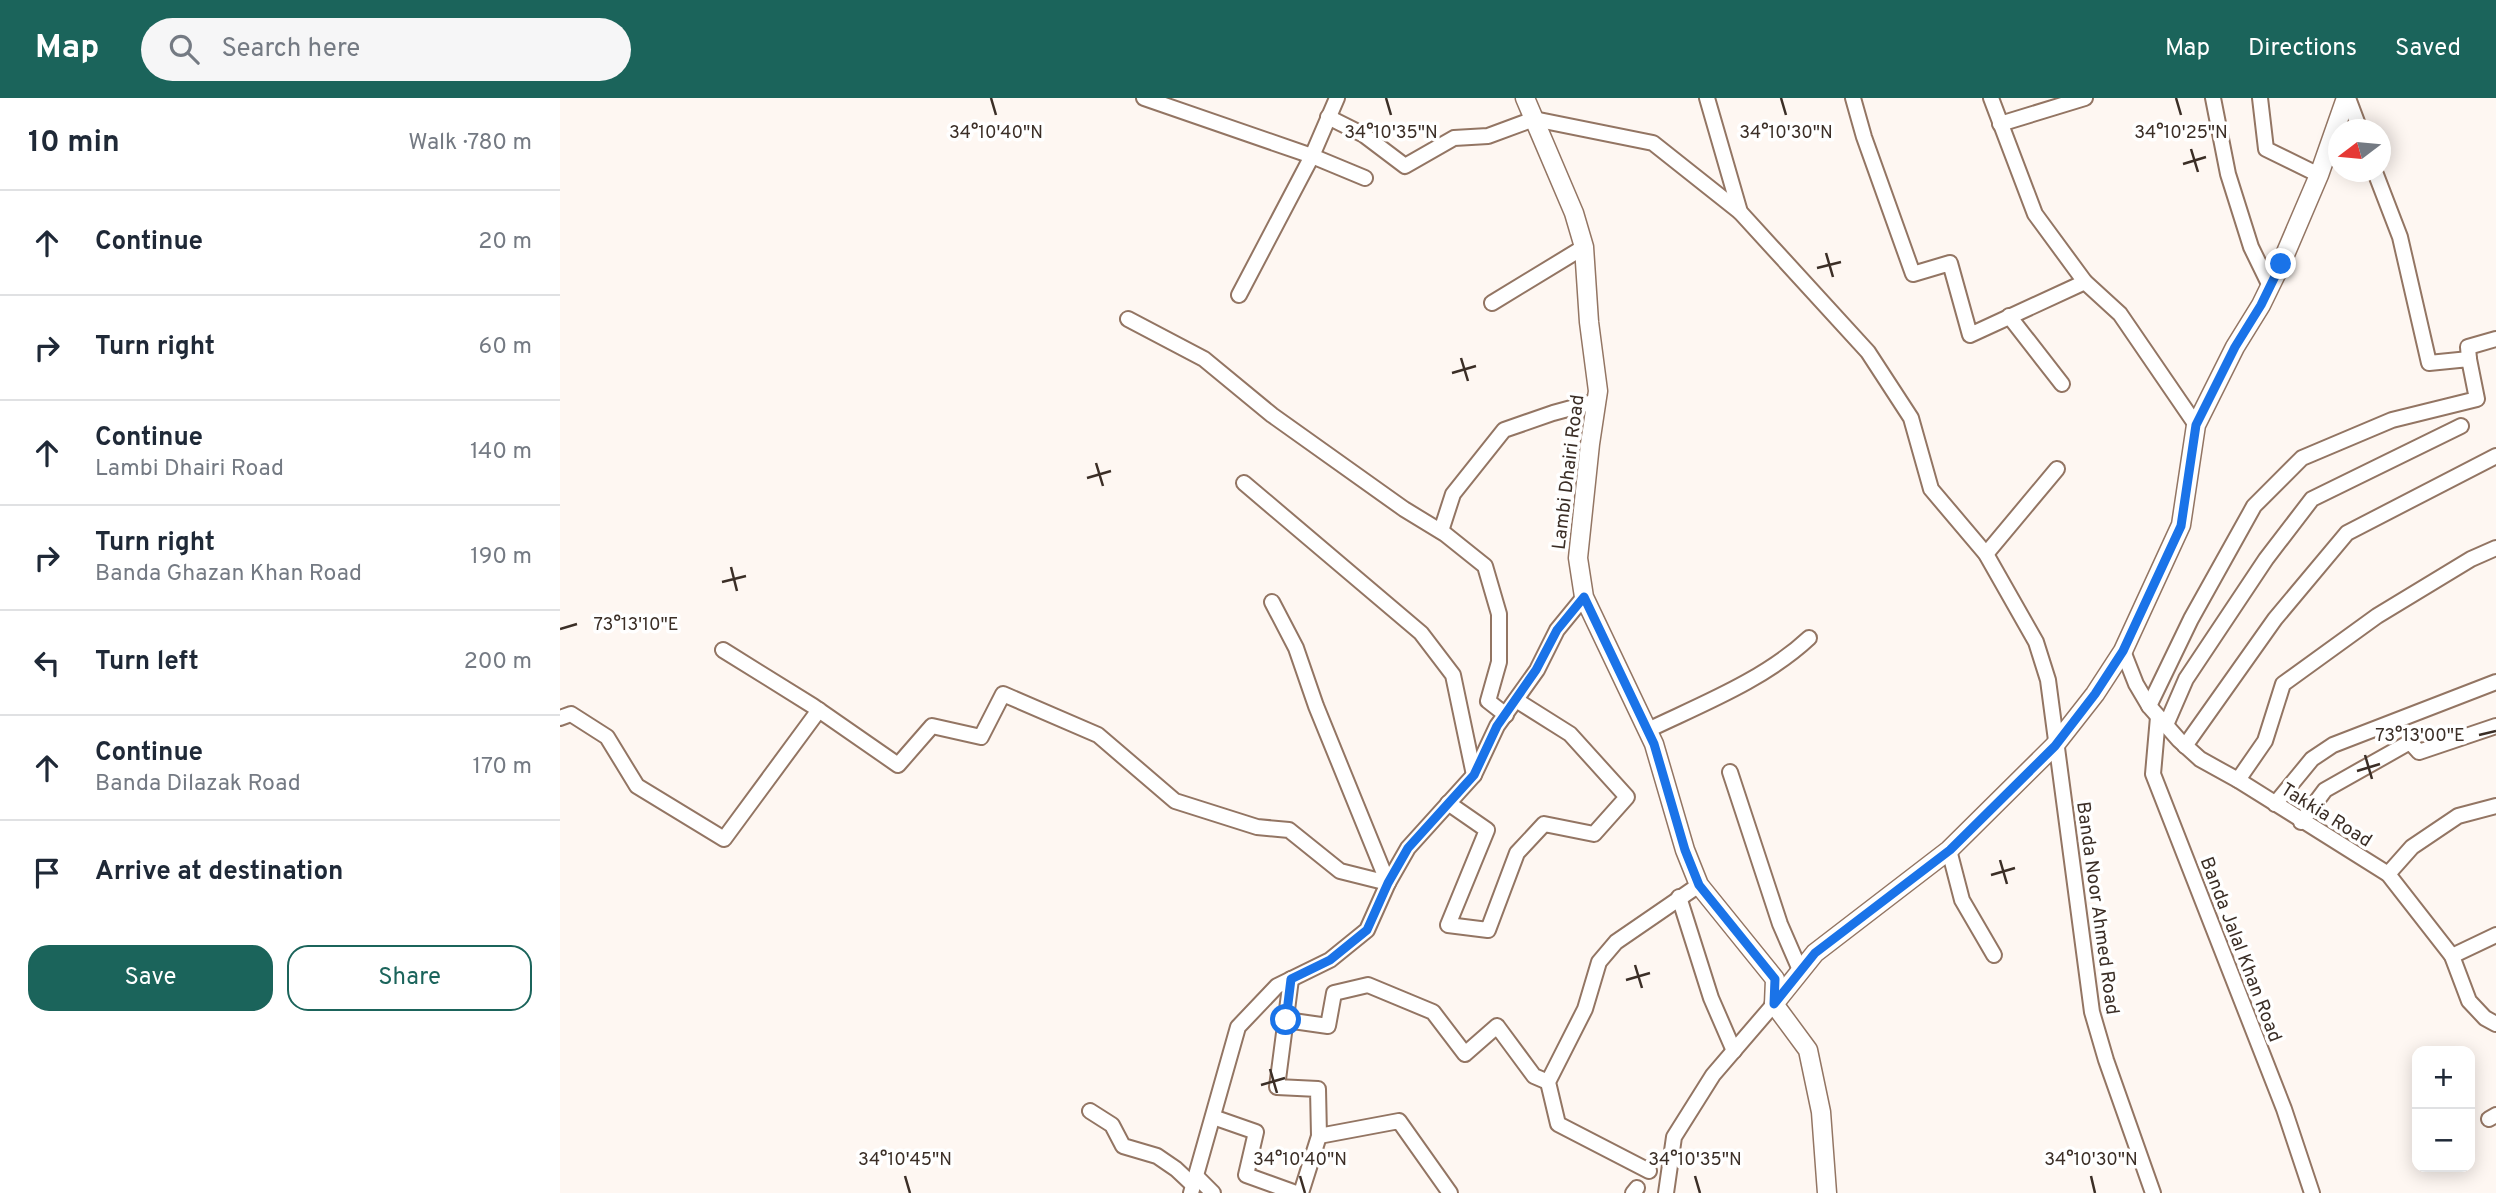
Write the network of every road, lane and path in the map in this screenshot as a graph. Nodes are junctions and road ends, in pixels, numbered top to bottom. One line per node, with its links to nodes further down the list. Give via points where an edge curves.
1 (1144, 98): 15 (street)
2 (1337, 98): 11 (street)
3 (1525, 98): 12 (street, Lambi Dhairi Road)
4 (1707, 98): 19 (street)
5 (1853, 98): 25 (street, via 1913,274 1951,263 1970,335)
6 (1991, 98): 14 (street)
7 (2085, 98): 14 (street)
8 (2213, 98): 22 (street, via 2228,174 2251,247)
9 (2260, 98): 16 (street, via 2266,149)
10 (2347, 98): 13 (street); 16 (street)
11 (1328, 117): 12 (street, via 1364,135 1405,166 1454,138 1488,136); 15 (street)
12 (1534, 119): 19 (street, Banda Noor Ahmed Road, via 1653,143); 20 (street, Lambi Dhairi Road)
13 (2356, 119)
14 (2000, 124): 21 (street, via 2035,214)
15 (1312, 156): 17 (street); 23 (street)
16 (2319, 175): 22 (street)
17 (1366, 178)
18 (2379, 182): 28 (street, via 2400,237 2429,363)
19 (1740, 212): 38 (street, Banda Noor Ahmed Road, via 1868,352 1911,418 1931,489)
20 (1584, 247): 24 (street); 30 (street, Lambi Dhairi Road)
21 (2085, 282): 25 (street); 31 (street, via 2120,314)
22 (2270, 286): 31 (street)
23 (1239, 295)
24 (1492, 303)
25 (2009, 316): 29 (street)
26 (1128, 319): 36 (street, via 1205,359 1272,415)
27 (2496, 339): 28 (street, via 2468,347)
28 (2469, 359): 48 (street, via 2477,399 2392,420 2302,458 2254,506 2191,619)
29 (2062, 384)
30 (1597, 401): 36 (street, via 1504,430 1453,494); 39 (street, Lambi Dhairi Road, via 1578,558)
31 (2196, 425): 43 (street, via 2181,526)
32 (2461, 426): 48 (street, via 2312,499)
33 (2496, 456): 53 (street, via 2347,533 2275,619)
34 (2057, 469): 38 (street)
35 (1244, 483): 55 (street, via 1421,633 1453,675)
36 (1441, 531): 47 (street, via 1485,566 1499,614 1499,662 1488,701)
37 (2496, 548): 56 (street, via 2377,616 2283,684 2266,741)
38 (1986, 554): 52 (street, Banda Noor Ahmed Road, via 2036,642 2048,680)
39 (1584, 597): 45 (street, via 1557,630); 51 (street, Lambi Dhairi Road)
40 (1272, 602): 63 (street, via 1296,648)
41 (1809, 638): 51 (street, via 1742,684)
42 (723, 650): 46 (street)
43 (2123, 651): 48 (street, Takkia Road, via 2136,684); 52 (street)
44 (2496, 682): 58 (street, via 2333,745 2312,760)
45 (1517, 700): 47 (street); 57 (street, via 1570,734 1628,797 1594,834 1544,824 1517,853 1488,930 1448,925 1487,830)
46 (819, 710): 49 (street, via 724,839 637,786 607,737 570,714); 63 (street, via 898,765 932,726 981,737 1003,694 1098,735 1175,801 1257,827 1289,830 1340,871)
47 (1506, 715): 55 (street)
48 (2158, 716): 53 (street, Takkia Road); 88 (street, Banda Jalal Khan Road, via 2152,774 2284,1109)
49 (560, 718)
50 (2496, 726): 60 (street, via 2419,752 2410,742 2325,790)
51 (1648, 730): 64 (street, Lambi Dhairi Road)
52 (2055, 746): 61 (street); 87 (street, Banda Noor Ahmed Road, via 2092,1012)
53 (2185, 746): 56 (street, Takkia Road)
54 (1730, 772): 69 (street, via 1780,925)
55 (1474, 775): 57 (street)
56 (2238, 780): 58 (street, Takkia Road)
57 (1448, 803): 63 (street, via 1408,848)
58 (2275, 804): 60 (street, Takkia Road)
59 (2496, 806): 62 (street, via 2458,816 2412,847)
60 (2301, 821): 62 (street, Takkia Road)
61 (1950, 850): 67 (street, via 1962,900); 69 (street, via 1815,953)
62 (2388, 874): 68 (street, Takkia Road)
63 (1388, 883): 70 (street, via 1367,930 1330,960)
64 (1699, 885): 65 (street); 71 (street, Lambi Dhairi Road, via 1775,979)
65 (1679, 897): 74 (street, via 1711,998); 75 (street, via 1616,942 1599,962 1585,1009)
66 (2496, 934): 68 (street)
67 (1994, 955)
68 (2452, 957): 73 (street, Takkia Road, via 2469,1002)
69 (1800, 970): 71 (street)
70 (1291, 979): 72 (street); 77 (street, via 1277,986 1238,1027)
71 (1774, 1004): 74 (street); 86 (street, via 1808,1050 1821,1112)
72 (1286, 1020): 75 (street, via 1328,1026 1334,993 1368,985 1433,1012 1465,1054 1497,1026 1534,1076); 78 (street, via 1277,1087 1318,1089)
73 (2496, 1024)
74 (1734, 1051): 85 (street, via 1713,1074 1674,1137)
75 (1548, 1082): 79 (street, via 1558,1124)
76 (1090, 1111): 80 (street, via 1112,1125 1123,1146 1157,1156)
77 (1213, 1117): 80 (street); 83 (street, via 1256,1132 1246,1175)
78 (1319, 1136): 81 (street, via 1399,1121); 84 (street)
79 (1649, 1171)
80 (1193, 1185): 82 (street)
81 (1444, 1191)
82 (1213, 1193)
83 (1296, 1193)
84 (1301, 1193)
85 (1665, 1193)
86 (1827, 1193)
87 (2153, 1193)
88 (2312, 1193)

